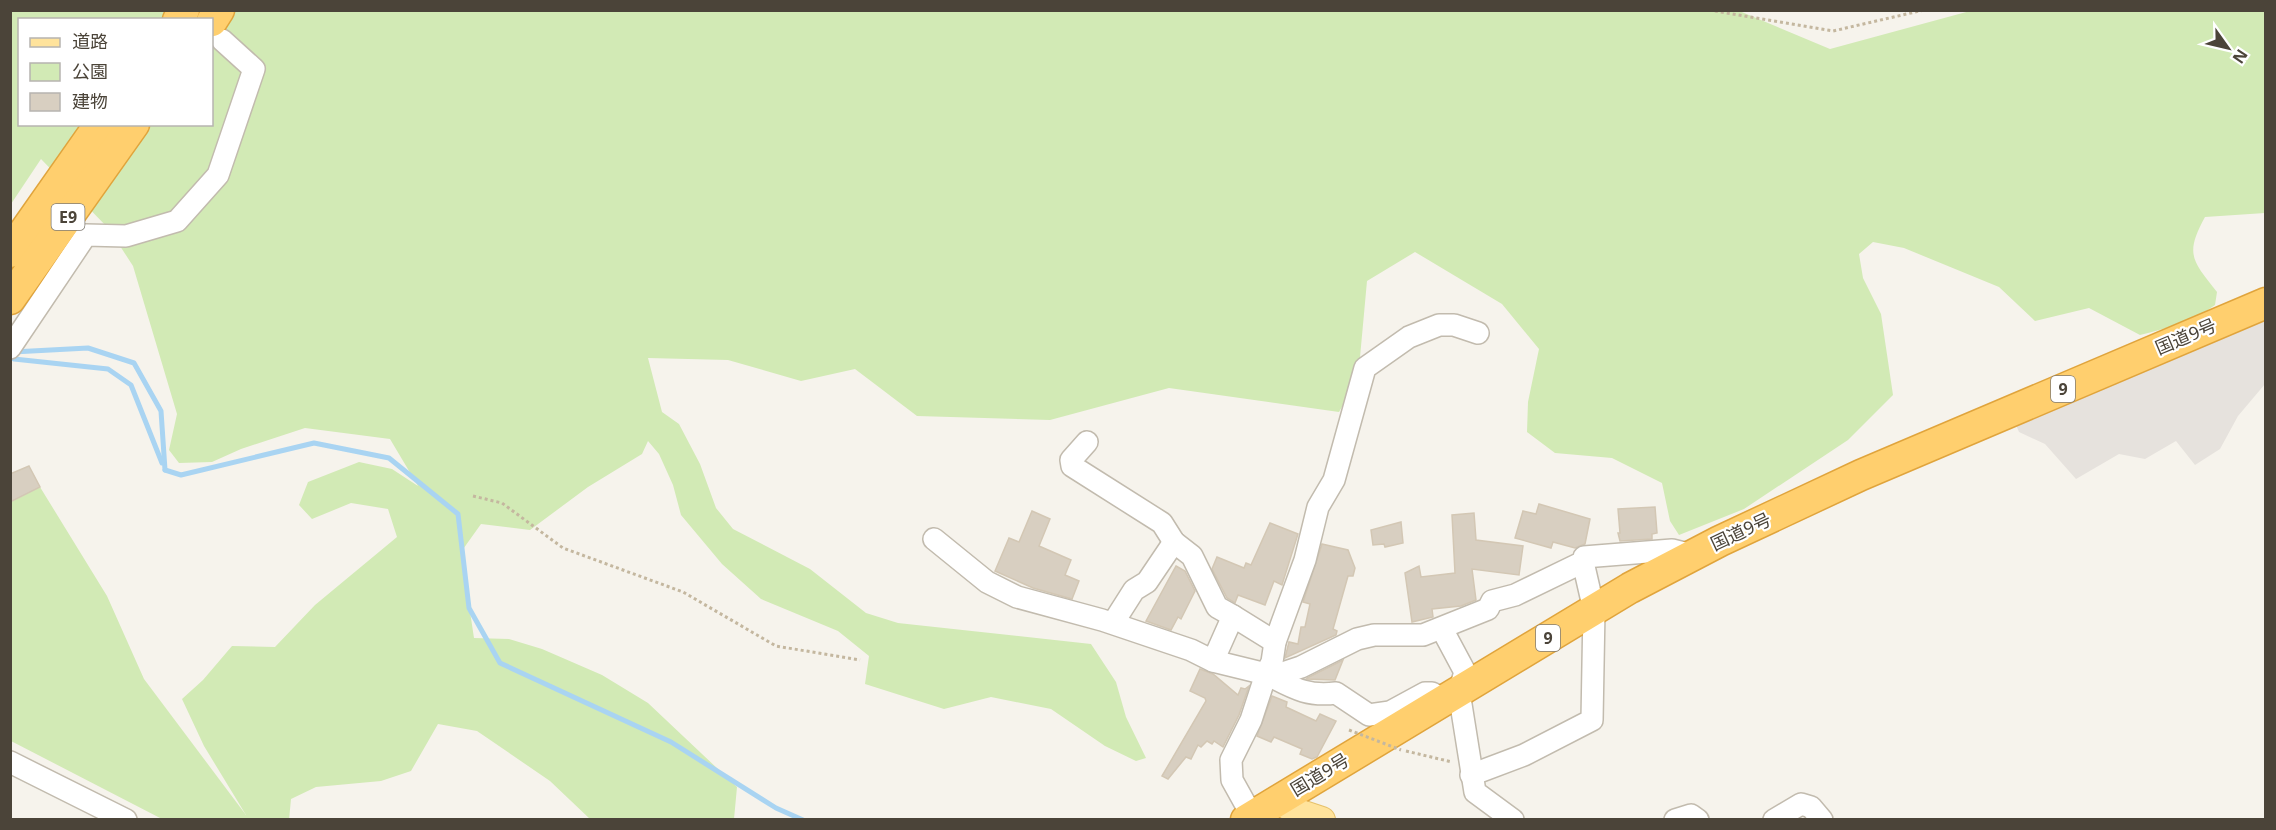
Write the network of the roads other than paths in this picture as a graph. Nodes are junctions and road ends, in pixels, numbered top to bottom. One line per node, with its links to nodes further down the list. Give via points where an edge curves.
1 (219, 10): 2 (highway)
2 (217, 30): 8 (street, via 254,69 218,175 177,221 126,236 86,235)
3 (120, 128): 4 (highway, E9); 5 (highway, E9)
4 (10, 252)
5 (10, 299)
6 (2265, 303): 12 (highway, 国道9号 / 9, via 1860,475)
7 (1478, 333): 18 (street, via 1439,324 1409,337 1365,368 1334,480 1318,507 1300,577)
8 (10, 348)
9 (1087, 442): 11 (street, via 1071,460 1072,466 1162,523)
10 (933, 539): 16 (street, via 987,582 1017,597)
11 (1174, 542): 15 (street, via 1192,556 1217,606); 16 (street, via 1147,582 1134,590)
12 (1692, 555): 13 (street, via 1672,550); 14 (highway, 国道9号 / 9)
13 (1579, 558): 14 (street); 17 (street, via 1515,595 1492,602 1488,609)
14 (1594, 610): 21 (highway, 国道9号 / 9); 23 (street, via 1592,720 1524,755)
15 (1233, 616): 18 (street); 19 (street)
16 (1113, 623): 19 (street, via 1191,650)
17 (1442, 629): 20 (street, via 1423,635 1357,639 1301,667); 21 (street, via 1465,672)
18 (1275, 642): 20 (street)
19 (1213, 662): 20 (street)
20 (1266, 674): 21 (street, via 1305,693 1336,693 1369,715 1390,712 1425,693); 24 (street, via 1251,720 1231,760 1232,780)
21 (1452, 696): 23 (street); 24 (highway, 国道9号 / 9)
22 (10, 762): 25 (street)
23 (1465, 770): 27 (street, via 1474,792)
24 (1258, 812): 26 (main road, via 1301,813)
25 (126, 819)
26 (1322, 819)
27 (1513, 819)
28 (1675, 819): 29 (street, via 1691,815)
29 (1698, 819)
30 (1774, 819): 31 (street, via 1801,804 1811,807)
31 (1822, 819)

